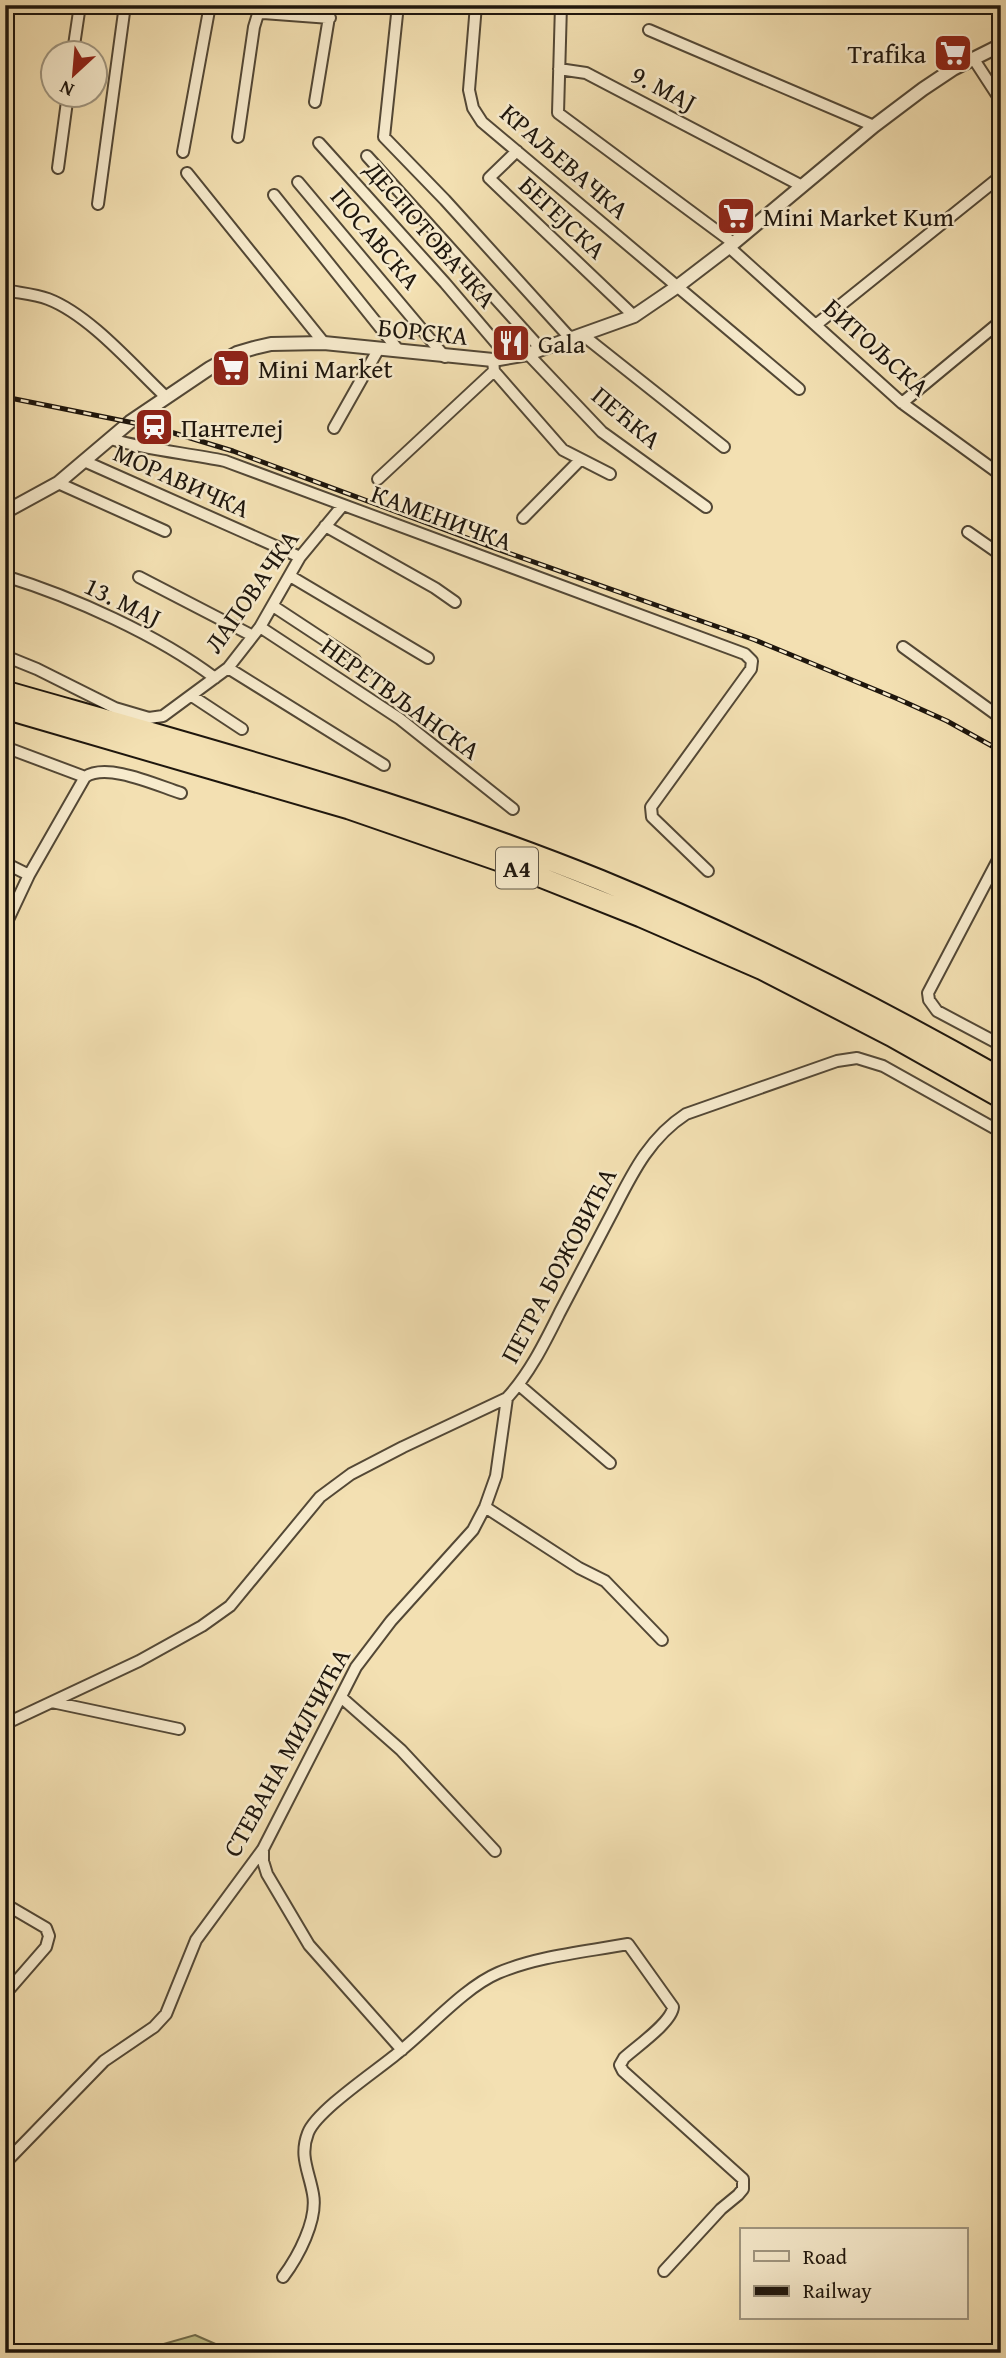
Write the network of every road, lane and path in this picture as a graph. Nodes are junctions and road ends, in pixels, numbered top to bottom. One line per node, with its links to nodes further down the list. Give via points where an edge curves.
1 (80, 5): 10 (street)
2 (125, 5): 29 (street)
3 (210, 5): 21 (street)
4 (331, 5): 8 (street)
5 (398, 5): 37 (street, via 384,137)
6 (476, 5): 20 (street, КРАЉЕВАЧКА, via 469,90 473,108 482,122)
7 (561, 5): 13 (street)
8 (330, 18): 15 (street); 18 (street, via 258,14)
9 (649, 30): 17 (street)
10 (75, 38)
11 (1001, 45): 12 (street, БОРСКА)
12 (973, 58): 14 (street); 17 (street, БОРСКА)
13 (559, 69): 27 (street, 9. МАЈ, via 586,73); 30 (street, БИТОЉСКА, via 558,113)
14 (1001, 101)
15 (315, 102)
16 (66, 108): 23 (street)
17 (874, 127): 27 (street, БОРСКА)
18 (238, 137)
19 (319, 143): 44 (street, ДЕСПОТОВАЧКА)
20 (517, 151): 31 (street, КРАЉЕВАЧКА); 33 (street, БЕГЕЈСКА, via 489,178)
21 (183, 152)
22 (367, 156): 40 (street)
23 (58, 168)
24 (187, 173): 38 (street)
25 (1001, 176): 35 (street)
26 (298, 182): 43 (street, ПОСАВСКА)
27 (802, 186): 30 (street, БОРСКА)
28 (274, 195): 41 (street)
29 (98, 204)
30 (730, 245): 31 (street, БОРСКА); 35 (street, БИТОЉСКА)
31 (678, 286): 33 (street, БОРСКА); 46 (street, КРАЉЕВАЧКА)
32 (5, 290): 47 (street, via 47,299 68,309)
33 (634, 316): 36 (street, БОРСКА)
34 (1001, 321): 48 (street)
35 (817, 324): 48 (street, БИТОЉСКА)
36 (584, 335): 37 (street, БОРСКА); 51 (street)
37 (571, 339): 40 (street, БОРСКА)
38 (324, 342): 39 (street, БОРСКА); 47 (street, БОРСКА, via 271,344 237,353)
39 (378, 349): 41 (street, БОРСКА); 49 (street)
40 (541, 349): 42 (street, БОРСКА)
41 (399, 351): 43 (street, БОРСКА)
42 (528, 354): 44 (street, БОРСКА); 59 (street, ПЕЋКА, via 602,432)
43 (445, 357): 45 (street, БОРСКА)
44 (508, 357): 45 (street, БОРСКА)
45 (493, 365): 52 (street, via 563,450); 56 (street)
46 (799, 388)
47 (166, 397): 50 (street, БОРСКА)
48 (902, 403): 55 (street, БИТОЉСКА)
49 (334, 428)
50 (111, 439): 53 (street, БОРСКА); 58 (street, КАМЕНИЧКА, via 225,461)
51 (724, 447)
52 (580, 460): 54 (street); 61 (street)
53 (84, 461): 57 (street, БОРСКА); 66 (street, МОРАВИЧКА)
54 (610, 474)
55 (1001, 475)
56 (378, 479)
57 (58, 483): 60 (street, БОРСКА); 63 (street)
58 (343, 505): 62 (street, ЛАПОВАЧКА); 91 (street, КАМЕНИЧКА, via 751,659 751,669 651,807 652,817)
59 (706, 506)
60 (5, 512)
61 (523, 518)
62 (325, 526): 66 (street, ЛАПОВАЧКА); 70 (street)
63 (165, 531)
64 (968, 532): 65 (street)
65 (1001, 555)
66 (300, 557): 68 (street, ЛАПОВАЧКА)
67 (5, 576): 78 (street, 13. МАЈ, via 102,614)
68 (290, 576): 71 (street, ЛАПОВАЧКА); 75 (street)
69 (139, 577): 72 (street, НЕРЕТВЉАНСКА)
70 (455, 603)
71 (273, 606): 72 (street, ЛАПОВАЧКА); 76 (street)
72 (257, 631): 77 (street, ЛАПОВАЧКА); 88 (street, НЕРЕТВЉАНСКА, via 400,719)
73 (903, 647): 82 (street)
74 (5, 656): 80 (street, ЛАПОВАЧКА, via 138,716 158,718)
75 (428, 658)
76 (355, 660)
77 (228, 668): 78 (street, ЛАПОВАЧКА); 85 (street)
78 (215, 678): 80 (street, ЛАПОВАЧКА)
79 (5, 691): 95 (highway, A4, via 363,796 575,870 772,956)
80 (192, 696): 83 (street)
81 (5, 709): 96 (highway, A4, via 349,808 505,863 763,970)
82 (1001, 718)
83 (242, 729)
84 (5, 747): 86 (street)
85 (384, 765)
86 (85, 778): 87 (street, via 99,772 117,774); 92 (street)
87 (181, 793)
88 (513, 809)
89 (1001, 854): 94 (street, via 928,993 937,1011)
90 (5, 863): 92 (street)
91 (708, 871)
92 (29, 875): 93 (street)
93 (5, 926)
94 (1001, 1045)
95 (1001, 1078)
96 (1001, 1098)
97 (1001, 1132): 98 (street, ПЕТРА БОЖОВИЋА, via 883,1066 857,1058 686,1114 653,1142 634,1171)
98 (519, 1385): 99 (street, ПЕТРА БОЖОВИЋА); 100 (street)
99 (507, 1398): 101 (street, СТЕВАНА МИЛЧИЋА, via 496,1476); 104 (street, ПЕТРА БОЖОВИЋА, via 351,1474 320,1497 230,1606 139,1661)
100 (610, 1463)
101 (485, 1507): 102 (street, via 605,1581); 103 (street, СТЕВАНА МИЛЧИЋА, via 473,1530 356,1667)
102 (662, 1640)
103 (342, 1698): 107 (street, СТЕВАНА МИЛЧИЋА); 108 (street, via 401,1750)
104 (52, 1702): 105 (street, ПЕТРА БОЖОВИЋА); 106 (street)
105 (5, 1724)
106 (179, 1729)
107 (263, 1849): 111 (street, via 267,1874 309,1945); 112 (street, СТЕВАНА МИЛЧИЋА, via 196,1940 166,2014 104,2061)
108 (495, 1852)
109 (5, 1904): 110 (street, via 42,1925 49,1936 46,1947)
110 (6, 1993)
111 (402, 2050): 113 (street, via 463,1996 496,1974 628,1944 673,2007 673,2014 620,2065 743,2179 738,2195); 114 (street, via 343,2095 310,2129 303,2148 314,2197 312,2214 299,2256)
112 (5, 2163)
113 (664, 2272)
114 (283, 2277)

